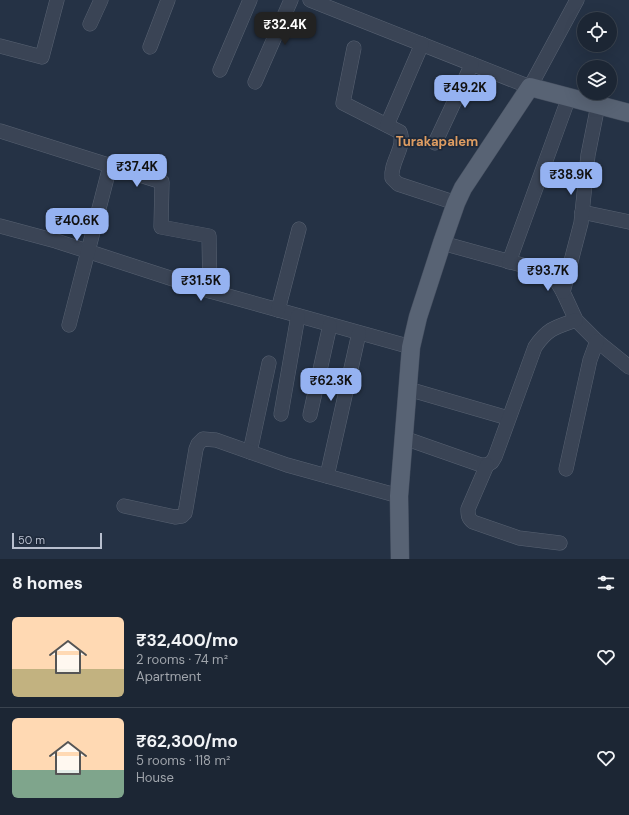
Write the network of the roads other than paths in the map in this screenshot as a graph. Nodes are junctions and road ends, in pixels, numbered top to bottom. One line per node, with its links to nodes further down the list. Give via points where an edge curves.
1 (57, 0): 10 (street, via 42,57)
2 (101, 0): 8 (street)
3 (168, 0): 11 (street)
4 (250, 0): 14 (street)
5 (291, 0): 15 (street)
6 (310, 0): 9 (street)
7 (577, 0): 16 (street)
8 (90, 24)
9 (422, 44): 13 (street); 20 (street)
10 (0, 46)
11 (150, 47)
12 (354, 48): 20 (street, via 343,102)
13 (472, 64): 16 (street); 22 (street)
14 (220, 70)
15 (255, 82)
16 (530, 87): 17 (main road); 24 (main road, via 463,188)
17 (569, 97): 18 (main road); 31 (street)
18 (598, 105): 19 (main road); 25 (street, via 588,155)
19 (629, 113)
20 (387, 125): 24 (street, via 400,132 402,136 392,169 394,182)
21 (0, 131): 23 (street)
22 (435, 143)
23 (110, 166): 30 (street); 32 (street, via 162,182 161,227 209,236)
24 (456, 203): 29 (main road)
25 (582, 212): 26 (street); 33 (street)
26 (629, 222)
27 (0, 226): 30 (street)
28 (300, 229): 34 (street)
29 (442, 243): 31 (street); 41 (main road)
30 (88, 252): 32 (street); 37 (street)
31 (510, 262): 33 (street, via 544,271 552,276)
32 (210, 291): 34 (street)
33 (563, 292): 36 (street)
34 (278, 310): 35 (street)
35 (298, 316): 38 (street); 45 (street)
36 (576, 320): 40 (street); 47 (street, via 555,327 541,338 535,347)
37 (69, 325)
38 (330, 325): 39 (street); 46 (street)
39 (359, 333): 41 (street); 52 (street)
40 (597, 341): 42 (street); 51 (street, via 590,360)
41 (411, 347): 44 (main road)
42 (628, 362)
43 (268, 363): 49 (street)
44 (408, 389): 47 (street); 48 (main road)
45 (281, 414)
46 (310, 415)
47 (508, 418): 50 (street, via 495,457)
48 (404, 438): 50 (street, via 481,465); 53 (main road)
49 (250, 452): 52 (street); 54 (street, via 210,439 204,439 198,444 185,513 182,516)
50 (488, 465): 55 (street, via 468,509 469,519 519,538)
51 (566, 469)
52 (328, 476): 53 (street)
53 (399, 496): 56 (main road)
54 (124, 506)
55 (560, 543)
56 (400, 559)

